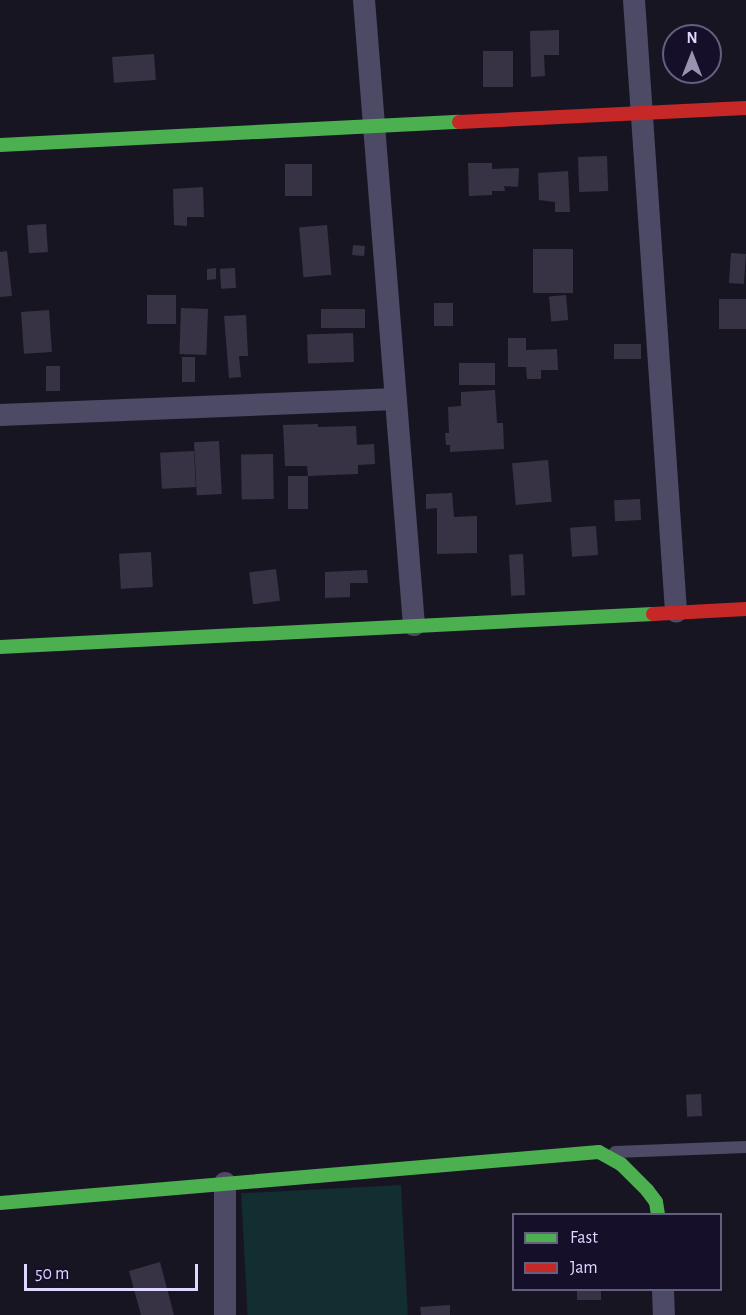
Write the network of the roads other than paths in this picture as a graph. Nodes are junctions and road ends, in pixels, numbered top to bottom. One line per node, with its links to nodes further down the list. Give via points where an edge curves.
1 (364, 0): 5 (street)
2 (634, 0): 4 (street)
3 (746, 108): 4 (street)
4 (642, 113): 5 (street); 10 (street)
5 (375, 126): 6 (street); 7 (street)
6 (0, 145)
7 (396, 399): 8 (street); 11 (street)
8 (0, 415)
9 (746, 609): 10 (street)
10 (676, 612): 11 (street)
11 (414, 625): 12 (street)
12 (0, 647)
13 (746, 1147): 14 (lane)
14 (599, 1152): 15 (street); 17 (street, via 621,1164 647,1190 656,1202)
15 (225, 1183): 16 (street); 19 (street)
16 (0, 1203)
17 (658, 1213)
18 (663, 1291): 20 (street)
19 (225, 1315)
20 (664, 1315)

